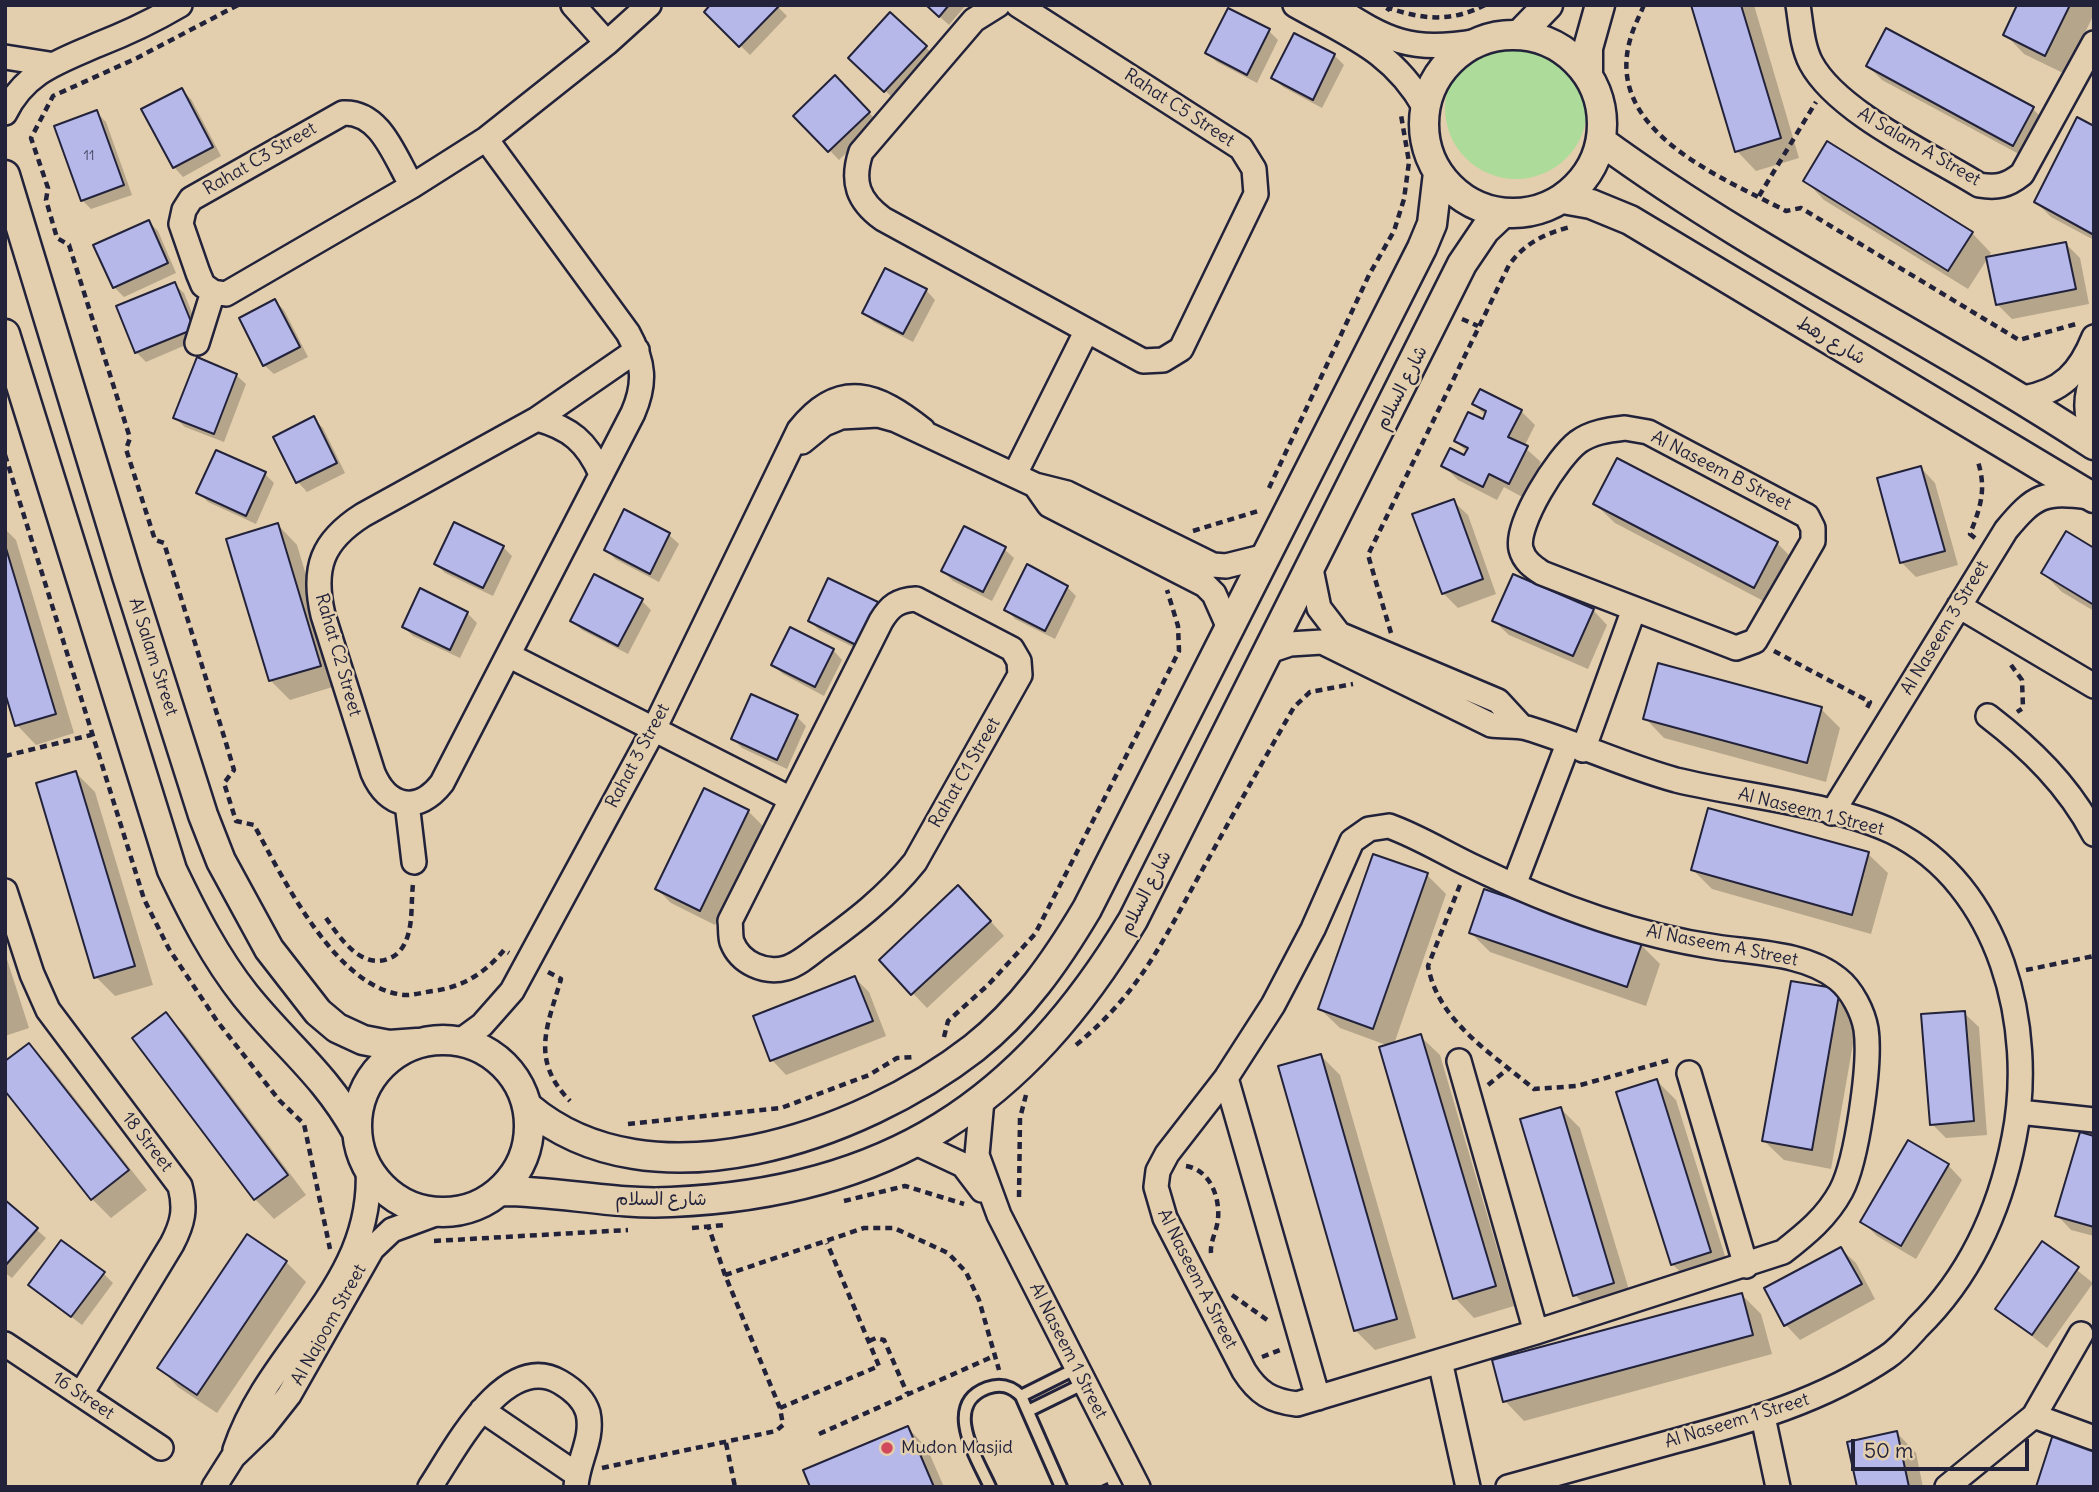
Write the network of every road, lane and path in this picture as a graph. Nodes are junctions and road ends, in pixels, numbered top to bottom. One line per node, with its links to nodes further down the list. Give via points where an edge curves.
1 (180, 5): 20 (street)
2 (238, 5): 85 (path, via 53,96 32,138 57,238 69,245 130,438 126,449 155,540 164,543 226,743 234,771 224,783 236,821 254,825 300,907 332,949 369,983 405,995 438,991 477,978 505,950)
3 (573, 5): 17 (street)
4 (649, 5): 17 (street)
5 (998, 5): 37 (street, Rahat C5 Street, via 974,20 861,152 855,169 857,190 867,207 883,219)
6 (1018, 5): 37 (street, Rahat C5 Street, via 1241,148 1254,169 1256,194 1247,217 1181,349 1163,360 1143,361)
7 (1295, 5): 24 (street, via 1388,60 1409,82)
8 (1332, 5): 14 (street)
9 (1485, 5): 14 (path, via 1465,16 1440,20 1389,9)
10 (1548, 5): 15 (street)
11 (1600, 5): 22 (street, via 1588,48)
12 (1644, 5): 31 (path, via 1629,42 1628,64 1630,87 1647,122 1674,149)
13 (1798, 5): 23 (street, Al Salam A Street, via 1810,61)
14 (1373, 32): 16 (street, via 1402,43 1440,48)
15 (1520, 34): 16 (street); 22 (street, via 1547,41 1570,55)
16 (1478, 41): 24 (street, via 1458,52)
17 (607, 43): 26 (street)
18 (2094, 43): 21 (street, Al Salam A Street)
19 (5, 57): 20 (street)
20 (49, 64): 25 (street, via 23,84)
21 (2088, 69): 23 (street, Al Salam A Street, via 2022,174 2010,184 1994,188 1979,186 1849,106)
22 (1588, 75): 27 (street, via 1603,118)
23 (1826, 86): 31 (path)
24 (1411, 106): 28 (street); 52 (path, via 1404,200 1394,231 1257,513 1187,532 1167,529)
25 (5, 113)
26 (486, 139): 30 (street); 40 (street)
27 (1601, 141): 32 (street, via 1581,184); 42 (street, via 1674,194)
28 (1438, 173): 33 (street, via 1455,193 1477,207); 53 (street, via 1437,199 1422,248)
29 (5, 175): 88 (street, Al Salam Street, via 127,576 221,861 269,950 318,1012 337,1028 363,1040 389,1045)
30 (412, 186): 35 (street, via 226,294); 35 (street, Rahat C3 Street, via 368,117 356,112 331,118 191,199 181,224 203,285)
31 (1759, 197): 36 (path, via 1786,211 1801,208 2019,340)
32 (1563, 199): 33 (street, via 1544,209); 50 (street, شارع رهط, via 1591,204 1630,220)
33 (1502, 214): 54 (street, شارع السلام, via 1462,264)
34 (1579, 226): 58 (path, via 1548,233 1527,244 1508,265 1368,555)
35 (213, 292): 39 (street)
36 (2087, 330): 42 (street, via 2085,361 2075,374 2051,391)
37 (1086, 332): 49 (street)
38 (5, 334): 102 (street, via 172,870 220,960 246,996 328,1085)
39 (197, 343)
40 (638, 350): 43 (street, Rahat C2 Street); 48 (street, via 643,366 640,398)
41 (2094, 374): 44 (street, via 2085,408)
42 (2023, 398): 45 (street)
43 (537, 419): 48 (street, via 578,437); 76 (street, Rahat C2 Street, via 343,528 328,546 319,568 317,592 323,615 373,773 379,788 391,799)
44 (2094, 438)
45 (2094, 445)
46 (5, 455): 72 (path)
47 (1977, 457): 51 (path, via 1984,499 1970,534)
48 (601, 474): 62 (street)
49 (1025, 480): 52 (street, Rahat 3 Street, via 1057,489 1099,520); 71 (street, Rahat 3 Street, via 923,430 879,399 833,400 813,412 799,430)
50 (2094, 498): 51 (street, Al Naseem 3 Street, via 2046,495 2029,503)
51 (1994, 548): 55 (street, Al Naseem 3 Street)
52 (1157, 549): 53 (street, Rahat 3 Street, via 1226,566); 57 (street, Rahat 3 Street, via 1214,594); 89 (path, via 1149,564 1164,580 1178,626 1179,651 1035,934 948,1021 943,1039)
53 (1266, 556): 57 (street)
54 (1311, 569): 61 (street, شارع السلام); 63 (street, Al Naseem 1 Street, via 1319,608 1339,634)
55 (1959, 606): 60 (street); 77 (street, Al Naseem 3 Street)
56 (1634, 609): 59 (street, Al Naseem B Street, via 1736,648); 59 (street, Al Naseem B Street, via 1542,573 1521,551 1525,520 1563,456 1580,440 1601,430 1648,432 1807,516 1814,541); 73 (street)
57 (1230, 630): 98 (street, via 1056,961 1018,1007 975,1048 935,1075 824,1130 722,1155 620,1153 564,1133)
58 (1392, 632)
59 (1755, 641): 68 (path, via 1870,702)
60 (2018, 641): 65 (street); 69 (path, via 2010,663 2022,680 2023,708)
61 (1266, 652): 63 (street, Al Naseem 1 Street, via 1305,641 1322,642); 96 (street, شارع السلام, via 1133,920 1103,971 1026,1062)
62 (510, 656): 71 (street); 76 (street, via 442,783 421,801)
63 (1412, 676): 66 (street, Al Naseem 1 Street); 67 (street, Al Naseem 1 Street)
64 (1365, 682): 90 (path, via 1310,692 1294,707 1163,945 1136,986)
65 (2094, 686)
66 (1471, 689): 67 (street); 70 (street, Al Naseem 1 Street, via 1498,701)
67 (1460, 710): 70 (street, Al Naseem 1 Street, via 1491,725)
68 (1864, 714)
69 (1994, 720): 78 (street, via 2042,762)
70 (1522, 727): 73 (street, Al Naseem 1 Street)
71 (654, 729): 75 (street); 85 (street, Rahat 3 Street)
72 (91, 735): 74 (path); 118 (path, via 144,899 169,948 217,1021 279,1100 304,1124 330,1252)
73 (1576, 747): 77 (street, Al Naseem 1 Street, via 1674,779); 81 (street)
74 (5, 756)
75 (791, 799): 75 (street, Rahat C1 Street, via 730,921 732,943 745,960 765,970 787,968 835,936 876,905 915,862 1020,675 1012,649 916,599 901,600 889,608)
76 (407, 803): 79 (street)
77 (1832, 813): 86 (street, Al Naseem 1 Street, via 1892,832 1932,857 1965,891)
78 (2091, 823)
79 (414, 862): 83 (path, via 408,936 393,957 379,962 362,957)
80 (1469, 865): 81 (street, Al Naseem A Street); 93 (path, via 1428,965 1431,980 1466,1035 1534,1089 1577,1086 1683,1057); 94 (street, Al Naseem A Street, via 1389,826 1368,829 1352,841 1273,1005)
81 (1514, 885): 119 (street, Al Naseem A Street, via 1653,934 1817,965 1840,981 1857,1002 1866,1029 1866,1057 1855,1149 1842,1190 1817,1226 1783,1252)
82 (5, 891): 135 (street, 18 Street, via 48,1010 180,1186 185,1205 182,1226)
83 (326, 918)
84 (2094, 956): 86 (path)
85 (527, 962): 87 (street, Rahat 3 Street, via 500,1006); 97 (path, via 561,978 544,1035 545,1061 555,1086)
86 (2006, 974): 99 (street, Al Naseem 1 Street, via 2018,1034)
87 (460, 1041): 88 (street); 98 (street, via 498,1058 511,1072)
88 (417, 1043): 102 (street, via 391,1056 371,1077 359,1103)
89 (936, 1045)
90 (1066, 1054)
91 (921, 1057): 101 (path, via 897,1058 869,1075 781,1108)
92 (1459, 1061): 123 (street)
93 (1689, 1073): 119 (street)
94 (1226, 1078): 105 (street, Al Naseem A Street); 129 (street)
95 (1027, 1092): 107 (path, via 1020,1118)
96 (982, 1100): 103 (street, شارع السلام); 110 (street, Al Naseem 1 Street, via 977,1155)
97 (573, 1104)
98 (528, 1107): 106 (street, via 526,1152)
99 (2020, 1112): 100 (street); 142 (street, Al Naseem 1 Street, via 2006,1179 1980,1245 1941,1305 1890,1355 1825,1394)
100 (2094, 1120)
101 (624, 1124)
102 (357, 1132): 104 (street)
103 (916, 1143): 106 (street, شارع السلام, via 820,1180 720,1199 618,1202 550,1192); 110 (street, Al Naseem 1 Street, via 962,1165)
104 (368, 1168): 109 (street, via 397,1200); 132 (street, Al Najoom Street, via 365,1222 350,1264)
105 (1158, 1171): 117 (path, via 1179,1166 1195,1168 1207,1177 1218,1219); 137 (street, Al Naseem A Street, via 1156,1187 1165,1218 1256,1389 1275,1401 1297,1404)
106 (502, 1191): 109 (street, via 461,1212)
107 (1019, 1197)
108 (842, 1201): 110 (path, via 905,1186)
109 (438, 1213): 132 (street, Al Najoom Street, via 392,1230 372,1249)
110 (999, 1215): 131 (street, Al Naseem 1 Street)
111 (733, 1223): 113 (path)
112 (690, 1228): 113 (path)
113 (709, 1228): 120 (path)
114 (639, 1229): 115 (path)
115 (431, 1241)
116 (827, 1243): 120 (path); 125 (path); 128 (path, via 864,1228 894,1228 948,1253 966,1272 979,1300)
117 (1211, 1256)
118 (327, 1261)
119 (1746, 1266): 123 (street, Al Naseem A Street)
120 (725, 1275): 138 (path)
121 (1220, 1288): 122 (path)
122 (1272, 1325)
123 (1536, 1332): 130 (street, Al Naseem A Street)
124 (2081, 1334): 141 (street)
125 (869, 1341): 134 (path, via 884,1340); 138 (path, via 879,1366)
126 (1278, 1341): 129 (path, via 1280,1350)
127 (5, 1344): 135 (street, 16 Street)
128 (994, 1356): 133 (path); 134 (path)
129 (1307, 1357): 137 (street)
130 (1440, 1361): 137 (street, Al Naseem A Street); 154 (street)
131 (1081, 1376): 136 (lane); 140 (lane); 153 (street, Al Naseem 1 Street)
132 (286, 1377): 148 (street, Al Najoom Street, via 249,1416 233,1457)
133 (1000, 1385): 136 (lane); 151 (lane, via 975,1394 963,1420)
134 (907, 1393): 143 (path)
135 (81, 1394): 146 (street, 16 Street)
136 (1021, 1396): 140 (lane)
137 (1318, 1398)
138 (780, 1408): 145 (path, via 783,1425 776,1431)
139 (482, 1410): 147 (street); 147 (street, via 493,1397 527,1378 553,1378 575,1391 588,1413 589,1438); 149 (street)
140 (1028, 1410): 152 (lane)
141 (2034, 1416): 144 (street); 157 (street)
142 (1763, 1417): 155 (street, Al Naseem 1 Street); 156 (street)
143 (819, 1434)
144 (2094, 1438)
145 (726, 1443): 147 (path); 150 (path)
146 (162, 1448)
147 (576, 1480)
148 (214, 1487)
149 (430, 1487)
150 (735, 1487)
151 (990, 1487)
152 (1061, 1487)
153 (1138, 1487)
154 (1468, 1487)
155 (1508, 1487)
156 (1778, 1487)
157 (1947, 1487)

